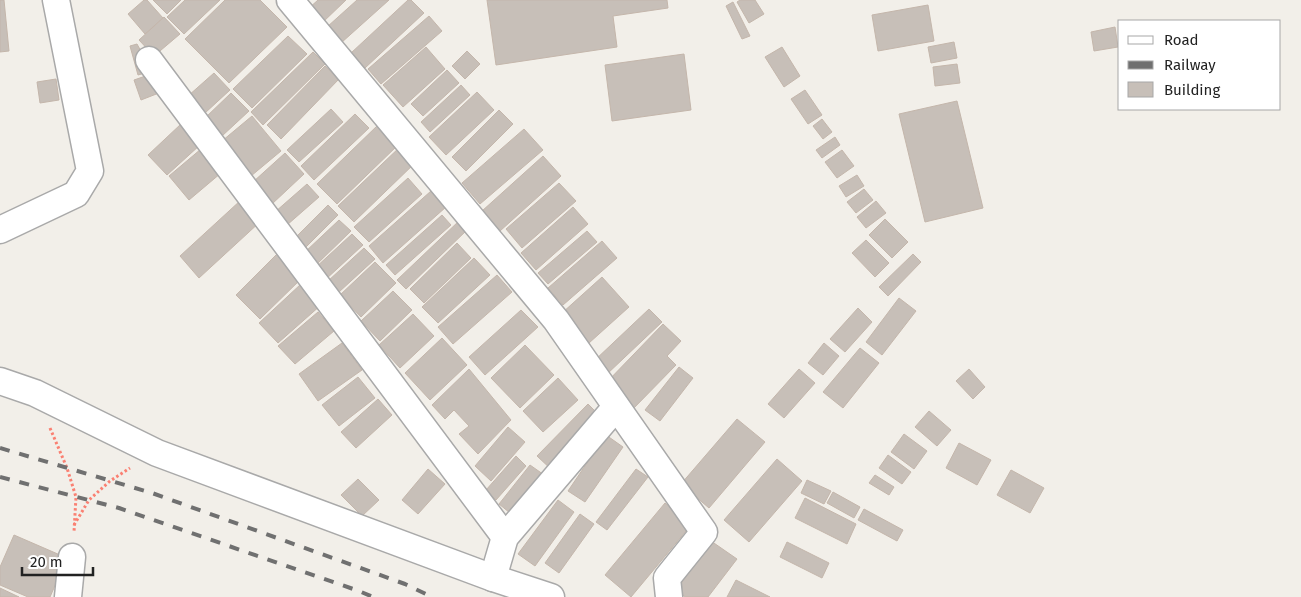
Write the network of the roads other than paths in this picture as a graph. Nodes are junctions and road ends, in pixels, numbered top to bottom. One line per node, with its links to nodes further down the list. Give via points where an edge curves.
1 (56, 0): 4 (street, via 90,171 76,194)
2 (290, 0): 6 (street, via 556,320)
3 (150, 60): 7 (street)
4 (0, 230)
5 (0, 381): 9 (street, via 35,393 157,453)
6 (616, 407): 7 (street); 12 (street, via 704,532 667,578)
7 (505, 537): 9 (street)
8 (72, 557): 10 (street)
9 (493, 578): 11 (street)
10 (68, 597)
11 (551, 597)
12 (669, 597)

